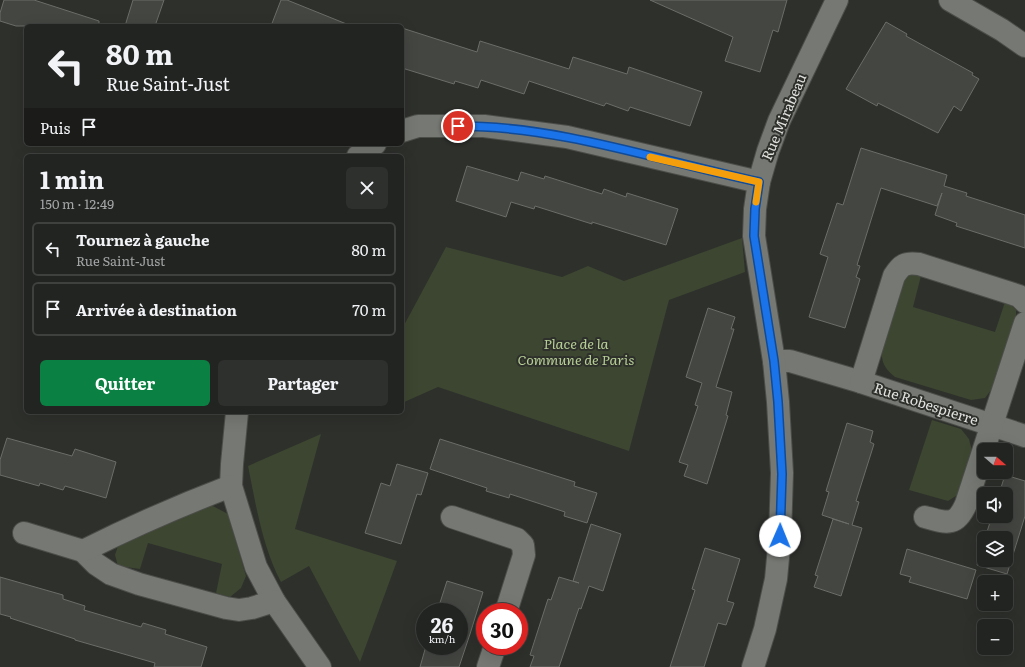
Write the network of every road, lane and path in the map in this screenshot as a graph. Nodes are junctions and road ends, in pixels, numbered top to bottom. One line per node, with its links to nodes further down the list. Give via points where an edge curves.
1 (837, 0): 7 (street, Rue Mirabeau, via 779,121)
2 (950, 0): 3 (street)
3 (1024, 43)
4 (404, 130): 7 (street, via 418,126 484,126 567,137)
5 (373, 146): 6 (street)
6 (361, 154)
7 (759, 182): 10 (street, Rue Mirabeau, via 754,236)
8 (1025, 302): 11 (street, Rue Robespierre, via 1019,296 918,264 903,264 894,276)
9 (1025, 323): 13 (street, Rue Robespierre)
10 (774, 361): 11 (street, Rue Robespierre, via 790,361); 25 (street, Rue Mirabeau, via 782,474 780,536 776,578 765,629)
11 (861, 382): 13 (street, Rue Robespierre)
12 (237, 414): 15 (street)
13 (991, 425): 14 (street, Rue Robespierre); 17 (street, Rue Robespierre, via 962,513 956,520 949,522)
14 (1025, 436)
15 (231, 486): 19 (street); 20 (street, via 256,567)
16 (452, 517): 21 (street, via 517,539 523,545 524,556)
17 (925, 517)
18 (24, 533): 19 (street)
19 (83, 551): 20 (street, via 111,574 219,606 239,610)
20 (274, 601): 23 (street)
21 (509, 603)
22 (492, 655): 24 (street)
23 (320, 667)
24 (488, 667)
25 (753, 667)

